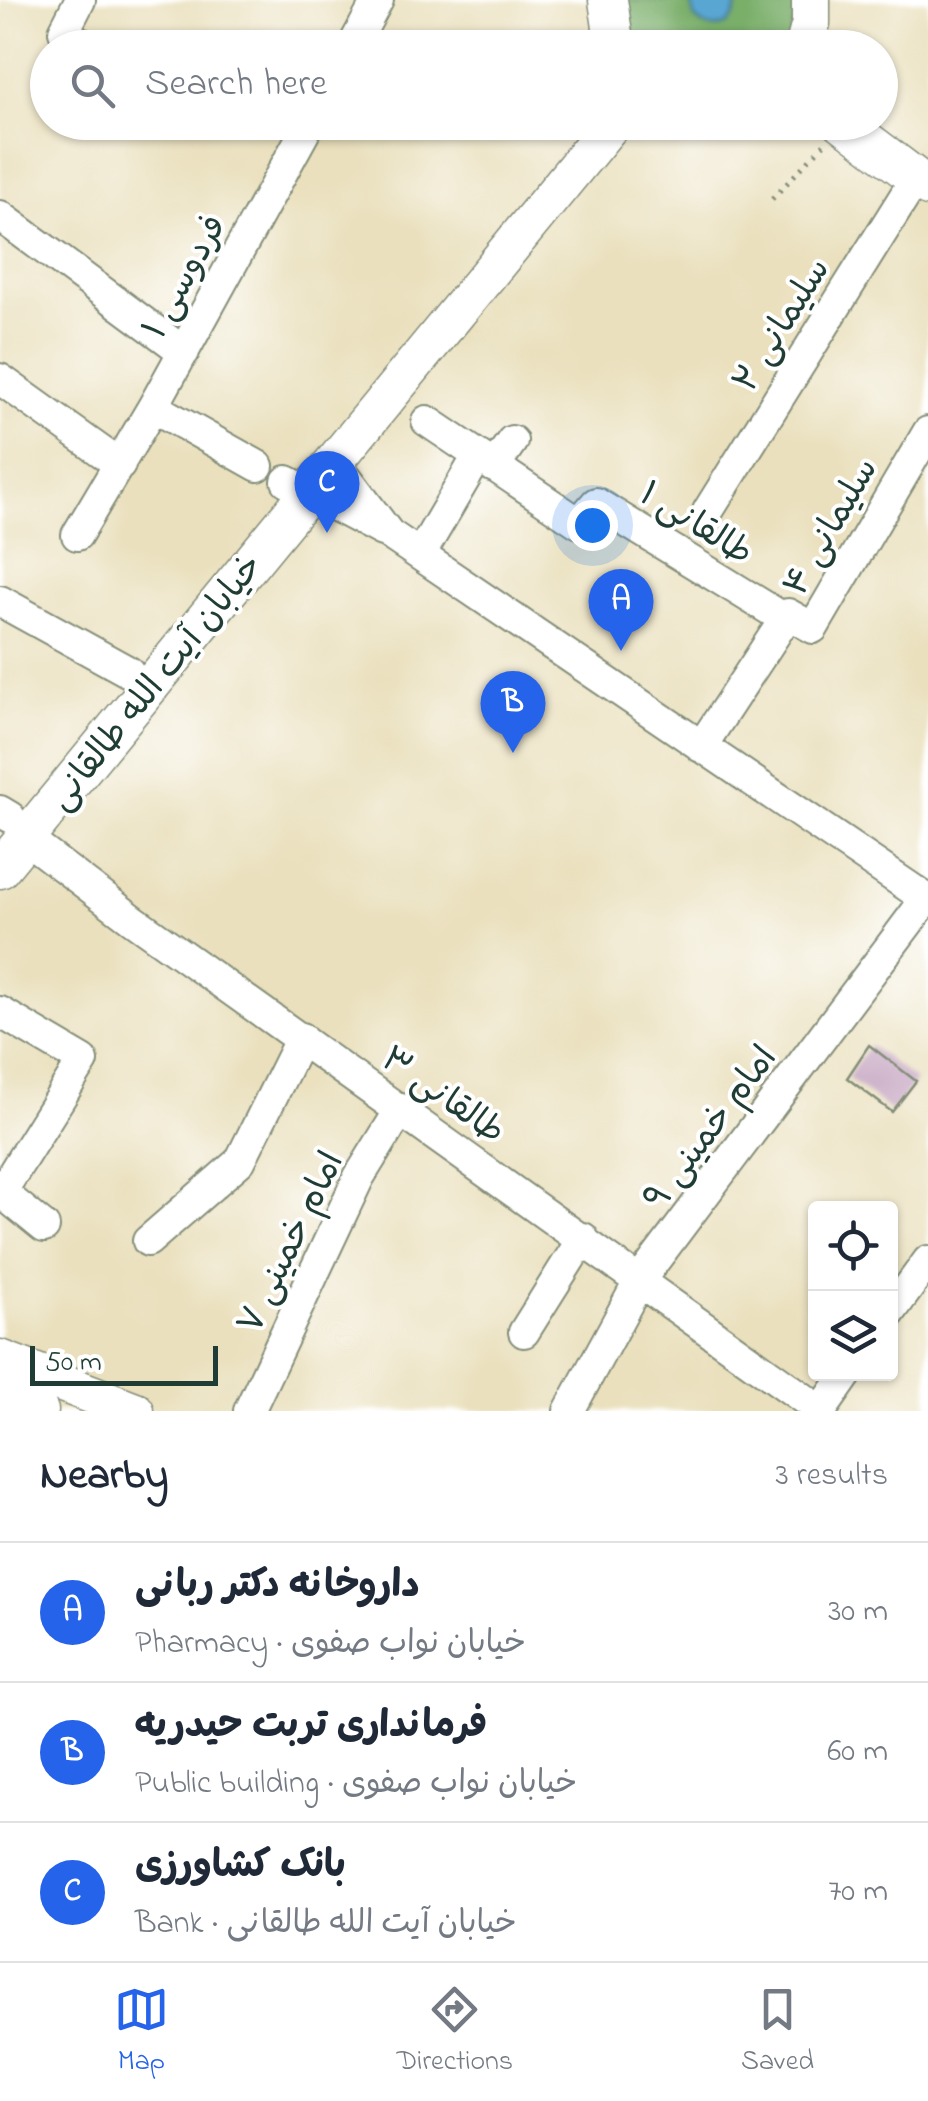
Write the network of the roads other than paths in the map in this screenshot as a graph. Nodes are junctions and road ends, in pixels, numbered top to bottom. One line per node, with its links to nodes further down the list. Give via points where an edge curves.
1 (80, 0): 5 (street)
2 (608, 0): 7 (main road)
3 (811, 0): 8 (main road)
4 (368, 4): 6 (street)
5 (65, 30)
6 (359, 30)
7 (612, 30)
8 (809, 30)
9 (300, 140): 15 (street, فردوسی ۱)
10 (565, 140): 24 (main road, خیابان آیت الله طالقانی)
11 (598, 140): 21 (main road, خیابان آیت الله طالقانی)
12 (866, 140): 13 (main road)
13 (922, 182): 25 (street, سلیمانی ۲)
14 (0, 216): 15 (street)
15 (184, 352): 17 (street, فردوسی ۱)
16 (0, 379): 23 (street)
17 (154, 408): 23 (street, فردوسی ۱); 24 (street)
18 (427, 421): 22 (street, طالقانی ۱)
19 (928, 432): 30 (street, سلیمانی ۴, via 813,628 788,614)
20 (512, 441): 22 (street)
21 (335, 462): 24 (main road, خیابان آیت الله طالقانی); 26 (street)
22 (486, 462): 28 (street); 30 (street, طالقانی ۱, via 579,524 596,503)
23 (120, 465): 27 (street, فردوسی ۱)
24 (284, 481): 26 (street); 31 (main road, خیابان آیت الله طالقانی); 33 (main road, خیابان آیت الله طالقانی)
25 (708, 510)
26 (389, 534): 28 (street)
27 (77, 535)
28 (420, 555): 32 (street)
29 (0, 601): 31 (street)
30 (785, 620): 32 (street)
31 (129, 672): 33 (main road, خیابان آیت الله طالقانی)
32 (701, 747): 35 (street)
33 (9, 824): 34 (main road, خیابان آیت الله طالقانی); 37 (street, طالقانی ۳)
34 (0, 869)
35 (927, 900): 44 (street, امام خمینی ۹)
36 (0, 1012): 39 (street, via 83,1062)
37 (300, 1038): 38 (street, طالقانی ۳); 42 (street, via 240,1161)
38 (401, 1110): 41 (street, طالقانی ۳); 52 (street, امام خمینی ۷, via 359,1177)
39 (1, 1193): 40 (street)
40 (44, 1227)
41 (583, 1238): 44 (street, طالقانی ۳); 46 (street)
42 (148, 1241)
43 (928, 1261): 45 (street)
44 (640, 1280): 53 (street, امام خمینی ۹); 54 (street, طالقانی ۳)
45 (898, 1302)
46 (524, 1332)
47 (0, 1360): 51 (main road)
48 (842, 1381): 54 (street)
49 (0, 1396): 50 (main road)
50 (39, 1411)
51 (135, 1411)
52 (249, 1411)
53 (569, 1411)
54 (821, 1411)

